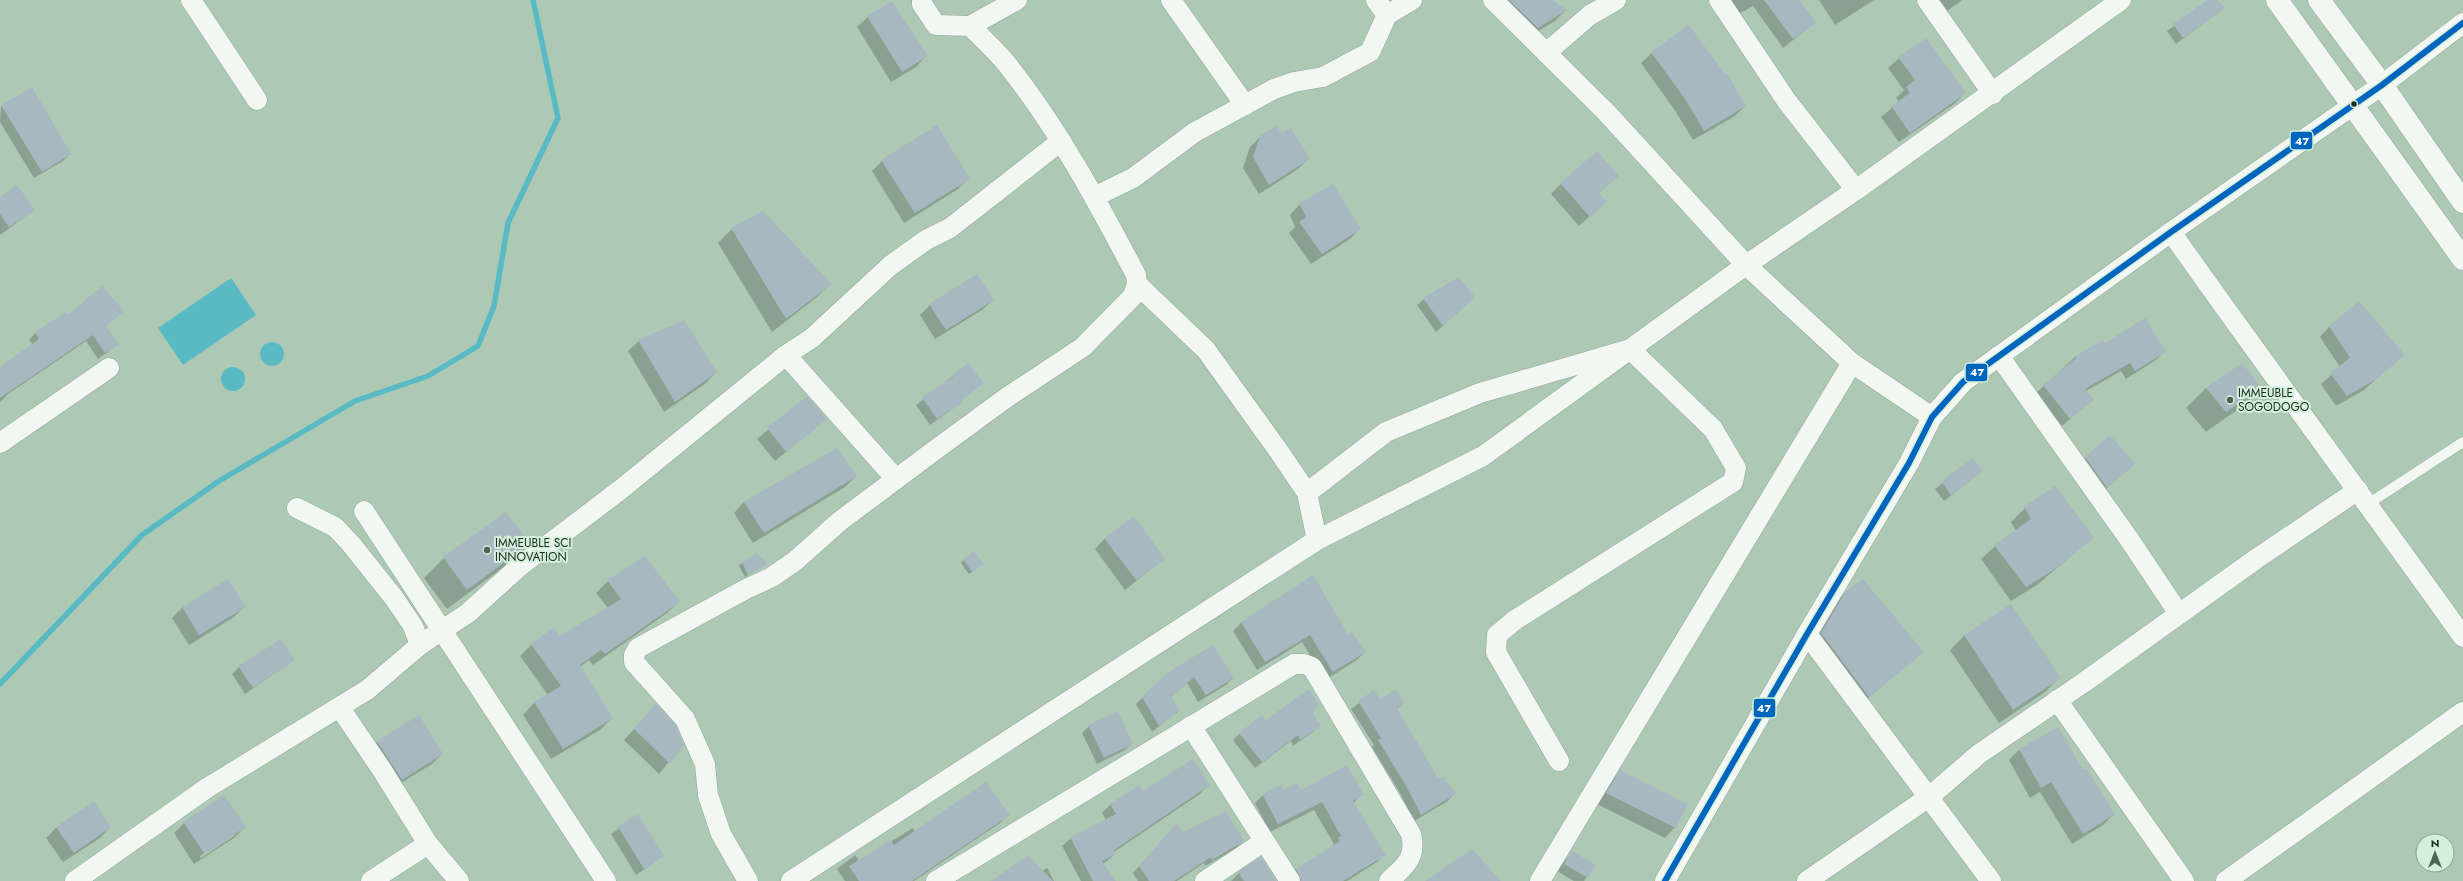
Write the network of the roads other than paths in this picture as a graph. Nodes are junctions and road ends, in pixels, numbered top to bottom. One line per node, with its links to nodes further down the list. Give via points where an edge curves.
1 (191, 0): 19 (street)
2 (922, 0): 15 (street, via 936,25)
3 (1017, 0): 15 (street)
4 (1171, 0): 21 (street)
5 (1412, 0): 13 (street)
6 (1493, 0): 16 (street)
7 (1616, 0): 16 (street, via 1590,15)
8 (1719, 0): 23 (street, via 1786,100)
9 (1927, 0): 18 (street)
10 (2122, 0): 18 (street)
11 (2277, 0): 20 (main road)
12 (2319, 0): 17 (main road)
13 (1382, 7): 21 (street, via 1370,52 1323,77 1294,82)
14 (2463, 23): 17 (street)
15 (970, 26): 22 (street, via 1005,62)
16 (1546, 54): 28 (street, via 1606,112)
17 (2382, 85): 20 (street); 25 (main road)
18 (1992, 94): 23 (street)
19 (257, 100)
20 (2352, 104): 26 (street); 27 (main road)
21 (1245, 105): 24 (street, via 1195,132 1133,178)
22 (1061, 141): 24 (street); 31 (street, via 950,228 926,240 891,265 812,338)
23 (1856, 190): 28 (street)
24 (1094, 197): 29 (street, via 1136,275)
25 (2463, 202)
26 (2171, 232): 32 (street); 40 (street, via 2304,420)
27 (2463, 260)
28 (1746, 265): 30 (street); 33 (street)
29 (1137, 284): 38 (street, via 1128,303 1083,347 1006,398); 39 (street, via 1206,350)
30 (1630, 349): 39 (street, via 1480,393 1386,432); 43 (street, via 1482,456); 53 (street, via 1713,429 1736,468 1733,482 1515,620 1497,635 1496,652)
31 (786, 355): 38 (street); 45 (street, via 620,490 520,566 468,613)
32 (1999, 356): 35 (street, via 1963,382); 44 (street, via 2130,539)
33 (1852, 363): 35 (street); 67 (street)
34 (109, 368): 37 (street)
35 (1932, 416): 46 (street, via 1909,464)
36 (2463, 442): 40 (lane)
37 (0, 444)
38 (896, 479): 62 (street, via 772,577 638,648 634,655 634,662 685,718 705,764 708,795 721,834)
39 (1307, 493): 43 (street)
40 (2363, 497): 44 (street, via 2256,558); 47 (street)
41 (297, 508): 48 (street, via 335,527 351,544 398,604 413,626)
42 (364, 511): 45 (street)
43 (1317, 540): 63 (street)
44 (2179, 614): 49 (street)
45 (441, 630): 48 (street); 61 (street)
46 (1807, 634): 54 (street); 68 (street)
47 (2463, 637)
48 (420, 645): 50 (street, via 367,690)
49 (2057, 700): 54 (street, via 1979,754); 71 (street)
50 (340, 708): 56 (street); 58 (street, via 207,788)
51 (2463, 712): 72 (street)
52 (1191, 726): 55 (street); 57 (street); 66 (street, via 1294,664 1312,667 1411,834 1413,843 1409,863)
53 (1560, 761)
54 (1929, 797): 69 (street); 70 (street)
55 (1263, 842): 64 (street); 65 (street)
56 (428, 844): 59 (street); 60 (street)
57 (946, 878)
58 (75, 881)
59 (371, 881)
60 (459, 881)
61 (606, 881)
62 (748, 881)
63 (791, 881)
64 (1205, 881)
65 (1290, 881)
66 (1389, 881)
67 (1540, 881)
68 (1665, 881)
69 (1807, 881)
70 (1991, 881)
71 (2184, 881)
72 (2226, 881)

